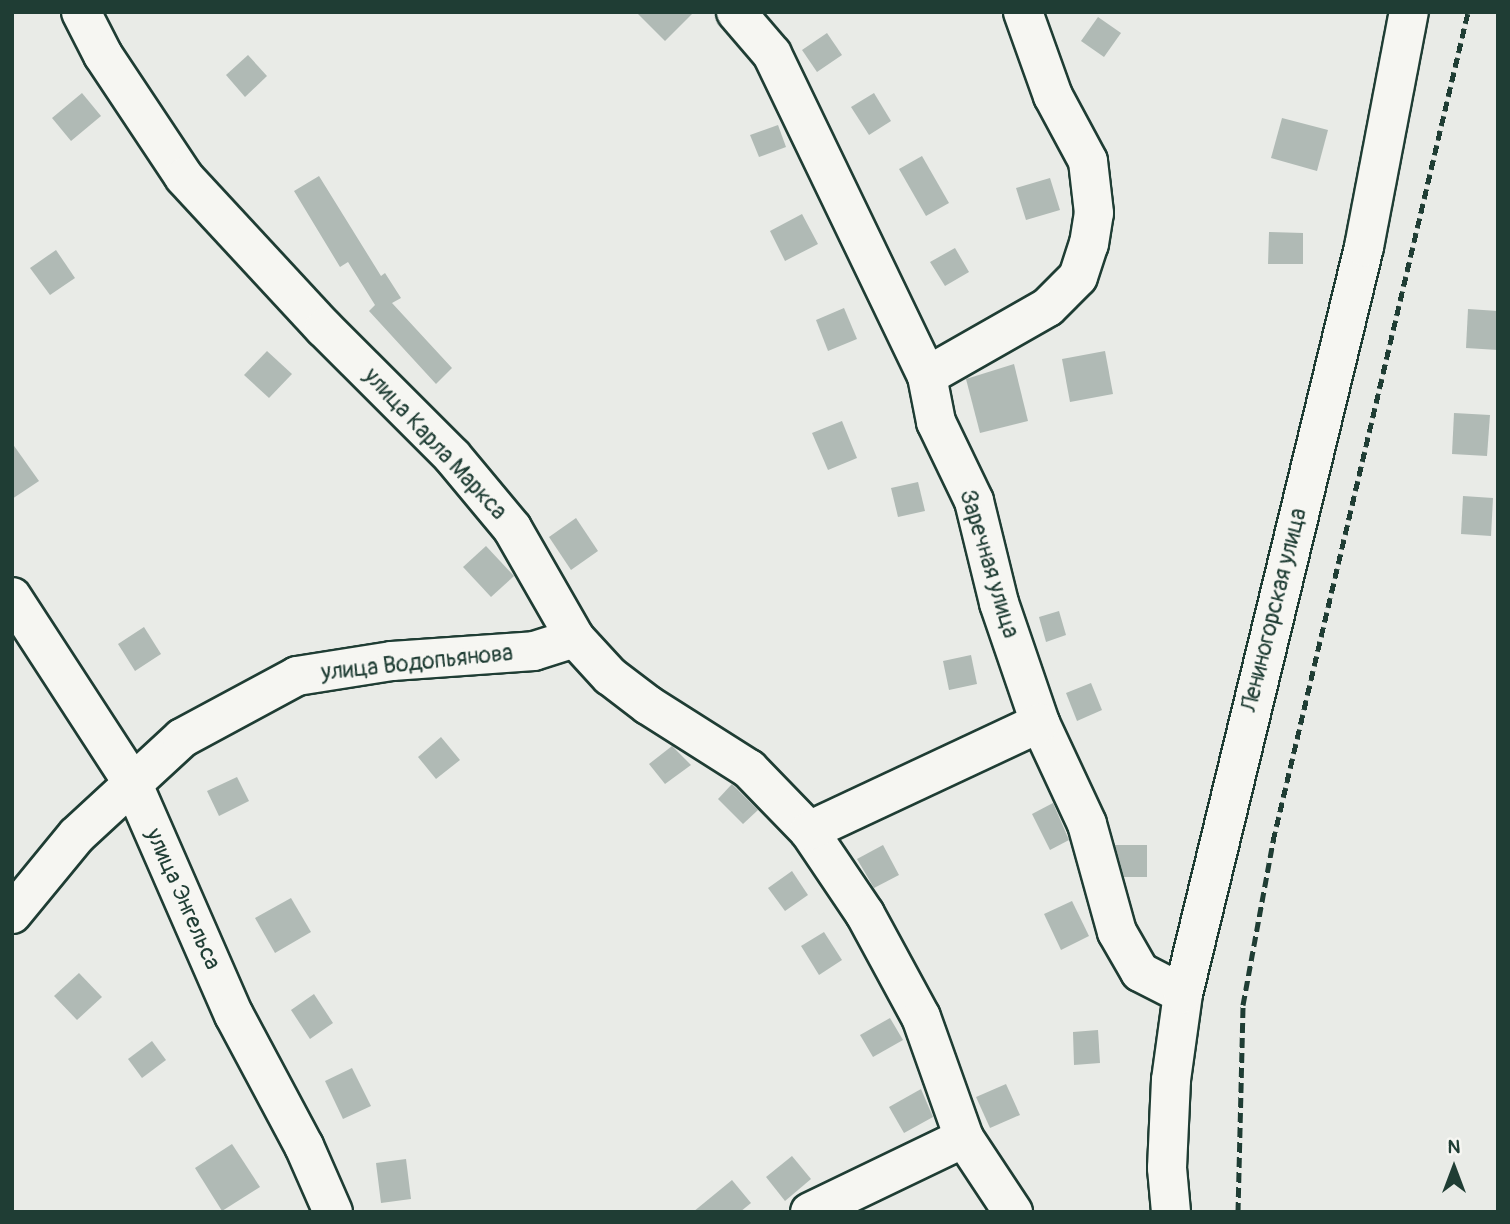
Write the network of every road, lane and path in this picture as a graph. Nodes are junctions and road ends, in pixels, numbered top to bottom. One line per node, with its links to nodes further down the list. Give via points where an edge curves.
1 (81, 12): 7 (street, улица Карла Маркса, via 134,104 184,177 324,328 452,456 512,528)
2 (736, 12): 5 (street, Заречная улица, via 772,54)
3 (1023, 12): 5 (street, via 1053,96 1088,161 1094,213 1089,244 1079,277 1048,307)
4 (1409, 12): 12 (street, Лениногорская улица, via 1364,247)
5 (927, 376): 8 (street, Заречная улица, via 936,422 974,501 999,603)
6 (12, 597): 9 (street, улица Энгельса)
7 (575, 638): 9 (street, улица Водопьянова, via 534,651 392,661 297,676 182,738); 10 (street, улица Карла Маркса, via 610,676 648,705 749,769)
8 (1040, 723): 10 (street); 12 (street, Заречная улица, via 1087,824 1117,932 1140,972)
9 (132, 782): 11 (street, улица Водопьянова, via 77,835); 14 (street, улица Энгельса, via 234,1015 304,1146)
10 (809, 831): 13 (street, улица Карла Маркса, via 865,914 921,1017)
11 (12, 914)
12 (1183, 994): 17 (street, Лениногорская улица, via 1171,1080 1167,1168)
13 (964, 1138): 15 (street); 16 (street, улица Карла Маркса)
14 (333, 1212)
15 (810, 1212)
16 (1013, 1212)
17 (1171, 1212)

